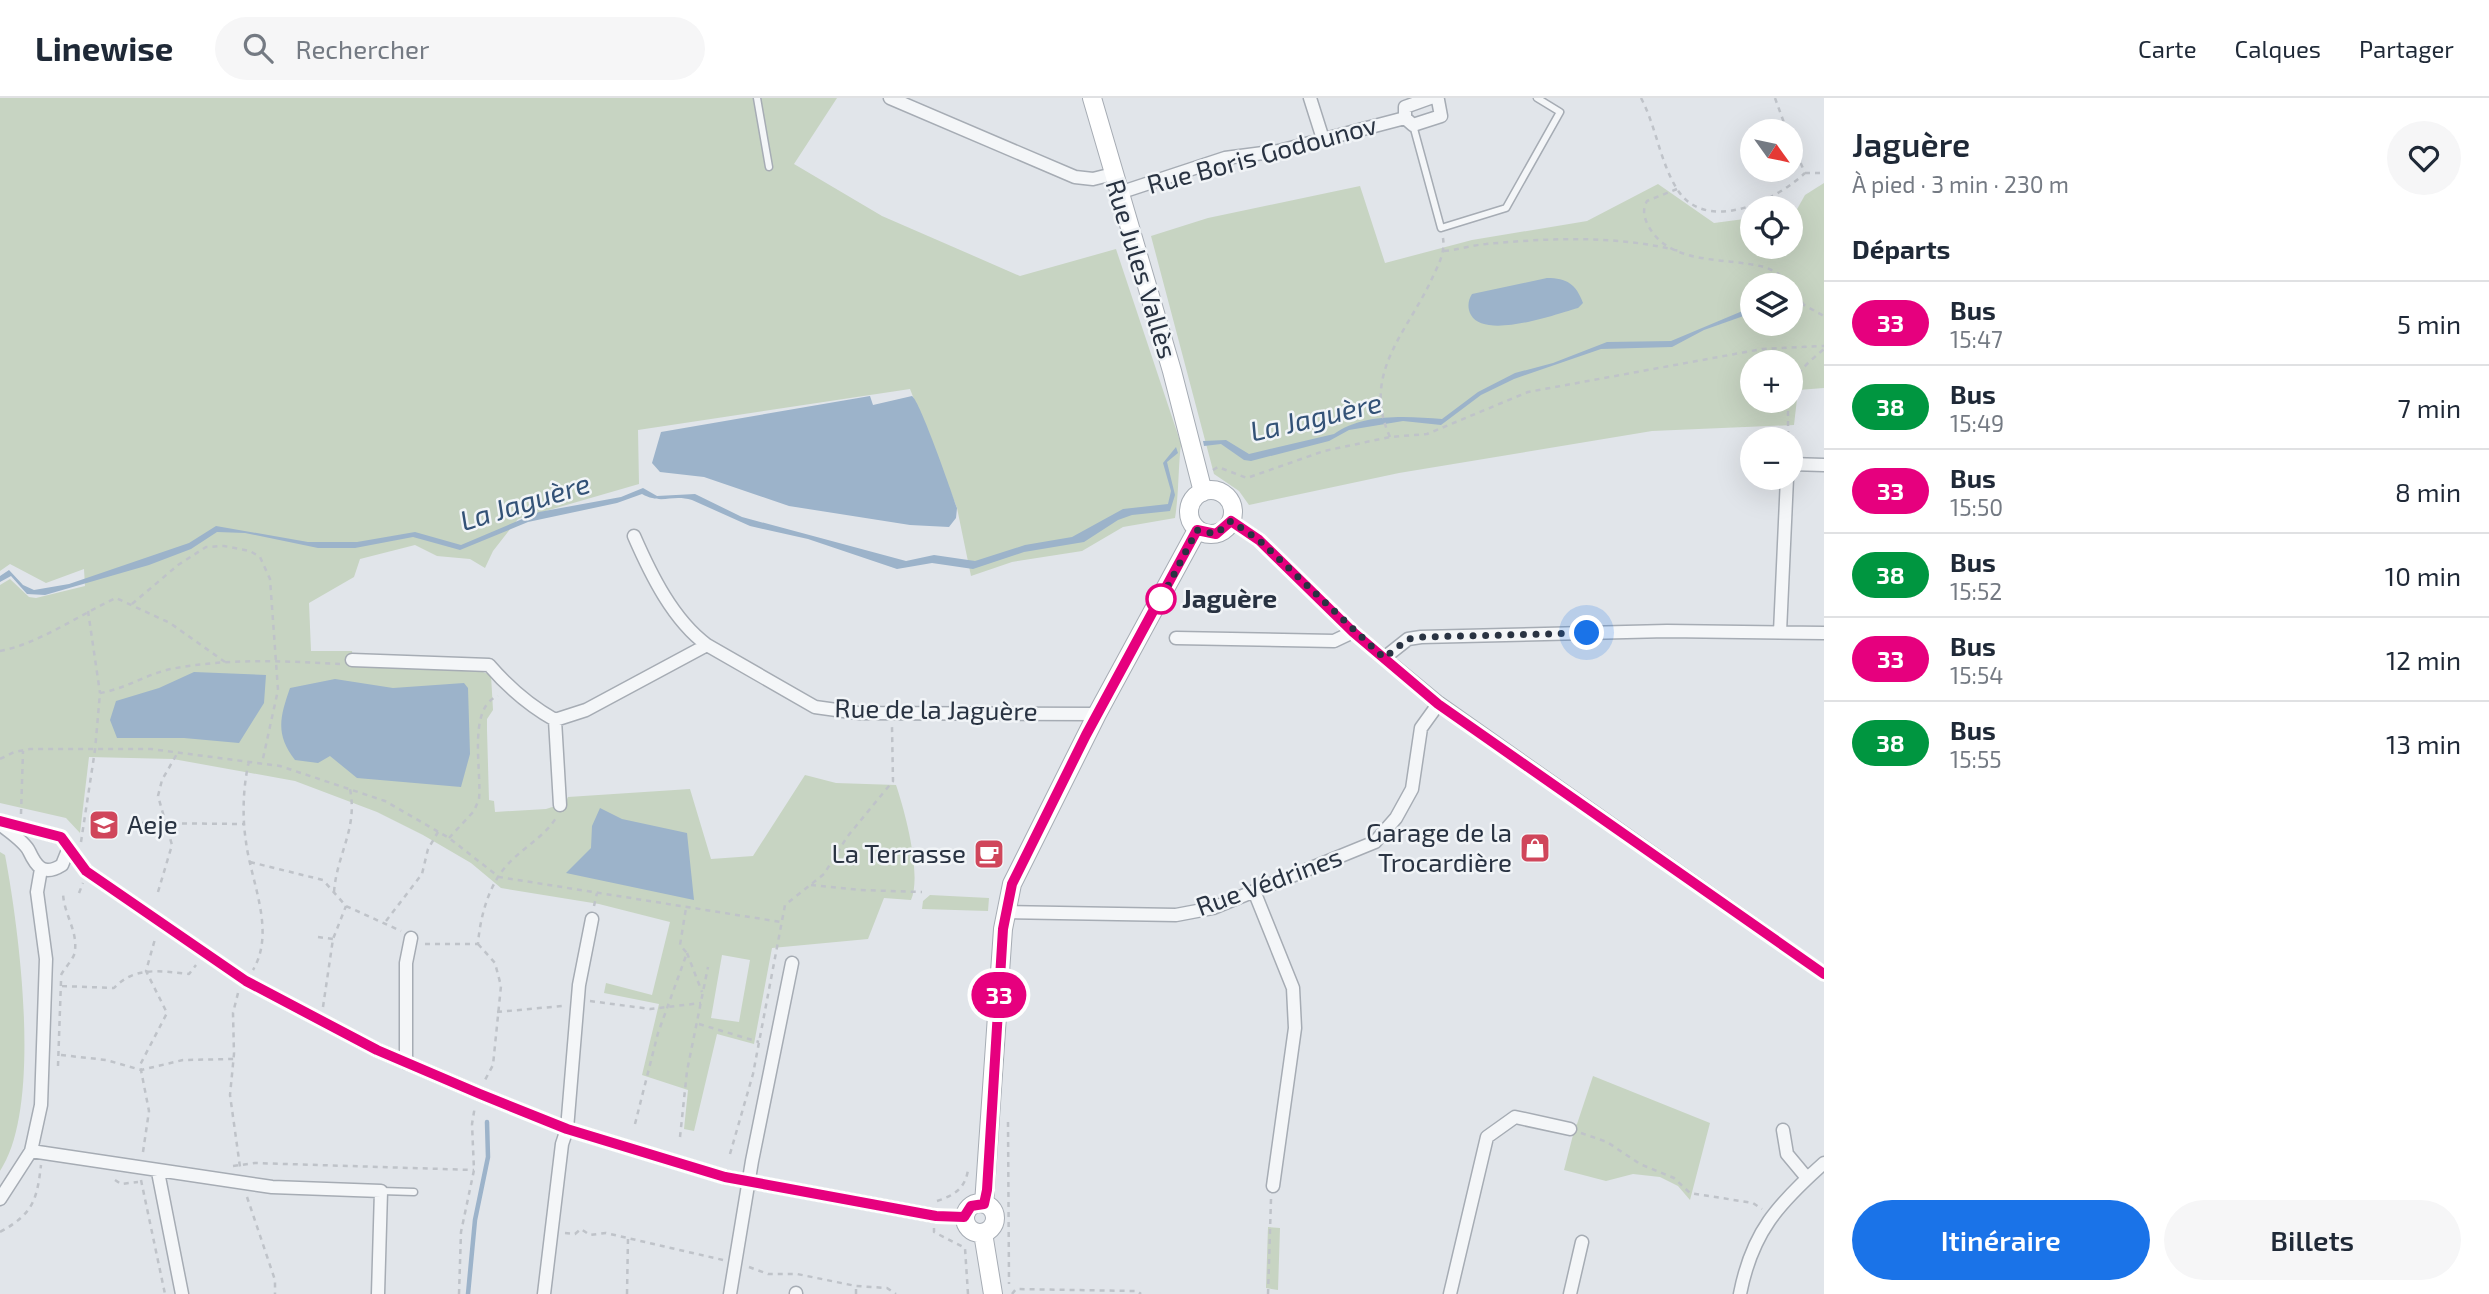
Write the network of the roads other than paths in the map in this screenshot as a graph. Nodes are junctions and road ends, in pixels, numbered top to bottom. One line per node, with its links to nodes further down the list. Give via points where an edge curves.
1 (757, 98): 9 (lane)
2 (890, 98): 10 (street, via 1074,177)
3 (1091, 98): 10 (street, Rue Jules Vallès)
4 (1310, 98): 8 (street)
5 (1436, 98): 7 (street, via 1405,107); 7 (street, via 1441,116)
6 (1537, 98): 7 (lane, via 1560,112 1506,208 1441,228)
7 (1409, 121): 8 (street, Rue Boris Godounov)
8 (1323, 139): 11 (street, Rue Boris Godounov, via 1225,158)
9 (769, 167)
10 (1113, 174): 11 (street, Rue Jules Vallès)
11 (1119, 193): 15 (street, Rue Jules Vallès)
12 (1803, 464): 13 (street)
13 (1824, 465)
14 (1786, 490): 20 (street)
15 (1203, 492): 16 (street, via 1217,491 1229,500); 17 (street, via 1190,506 1190,519)
16 (1231, 521): 17 (street, via 1216,534); 19 (street, via 1259,540)
17 (1197, 530): 27 (street)
18 (634, 536): 23 (street, Rue de la Jaguère, via 687,631)
19 (1353, 632): 22 (street, via 1334,642); 24 (street)
20 (1780, 632): 21 (street); 24 (street, via 1421,637 1408,639)
21 (1824, 633)
22 (1175, 638)
23 (707, 645): 27 (street, Rue de la Jaguère, via 815,707 892,713); 28 (street, via 586,710)
24 (1384, 658): 26 (street)
25 (352, 660): 28 (street, via 489,665 512,689)
26 (1438, 704): 37 (street, Rue Védrines, via 1422,728 1412,789 1375,842); 42 (street)
27 (1097, 714): 38 (street, via 1018,866)
28 (555, 720): 29 (street)
29 (560, 804)
30 (0, 822): 31 (street); 32 (street)
31 (41, 834): 32 (street); 33 (street, via 61,837)
32 (29, 850): 35 (street, via 34,865)
33 (68, 850): 34 (street); 36 (street)
34 (62, 865): 35 (street); 36 (street)
35 (41, 869): 47 (street, via 37,892 46,959 44,1056 41,1105)
36 (86, 871): 43 (street, via 246,981)
37 (1254, 891): 38 (street, Rue Védrines, via 1213,908 1176,915); 52 (street, via 1293,988 1295,1028)
38 (1005, 912): 56 (street)
39 (592, 919): 44 (street, via 579,985)
40 (411, 938): 43 (street, via 406,962)
41 (792, 963): 51 (street)
42 (1824, 974)
43 (406, 1063): 44 (street)
44 (567, 1129): 51 (street); 62 (street)
45 (1570, 1129): 65 (street, via 1515,1117 1487,1137)
46 (1783, 1130): 50 (street, via 1787,1154)
47 (31, 1151): 49 (street); 55 (street)
48 (1824, 1163): 50 (street)
49 (159, 1172): 53 (street, via 272,1187); 60 (street)
50 (1807, 1178): 67 (street, via 1770,1215 1753,1245)
51 (750, 1182): 57 (street, via 936,1216); 63 (street)
52 (1273, 1186)
53 (381, 1191): 54 (lane); 61 (street)
54 (414, 1192)
55 (0, 1199)
56 (984, 1204): 57 (street, via 971,1206); 58 (street, via 992,1210 994,1221)
57 (964, 1217): 58 (street, via 970,1230)
58 (984, 1233): 64 (street)
59 (1582, 1242): 66 (street)
60 (181, 1294)
61 (378, 1294)
62 (544, 1294)
63 (730, 1294)
64 (993, 1294)
65 (1450, 1294)
66 (1570, 1294)
67 (1740, 1294)

